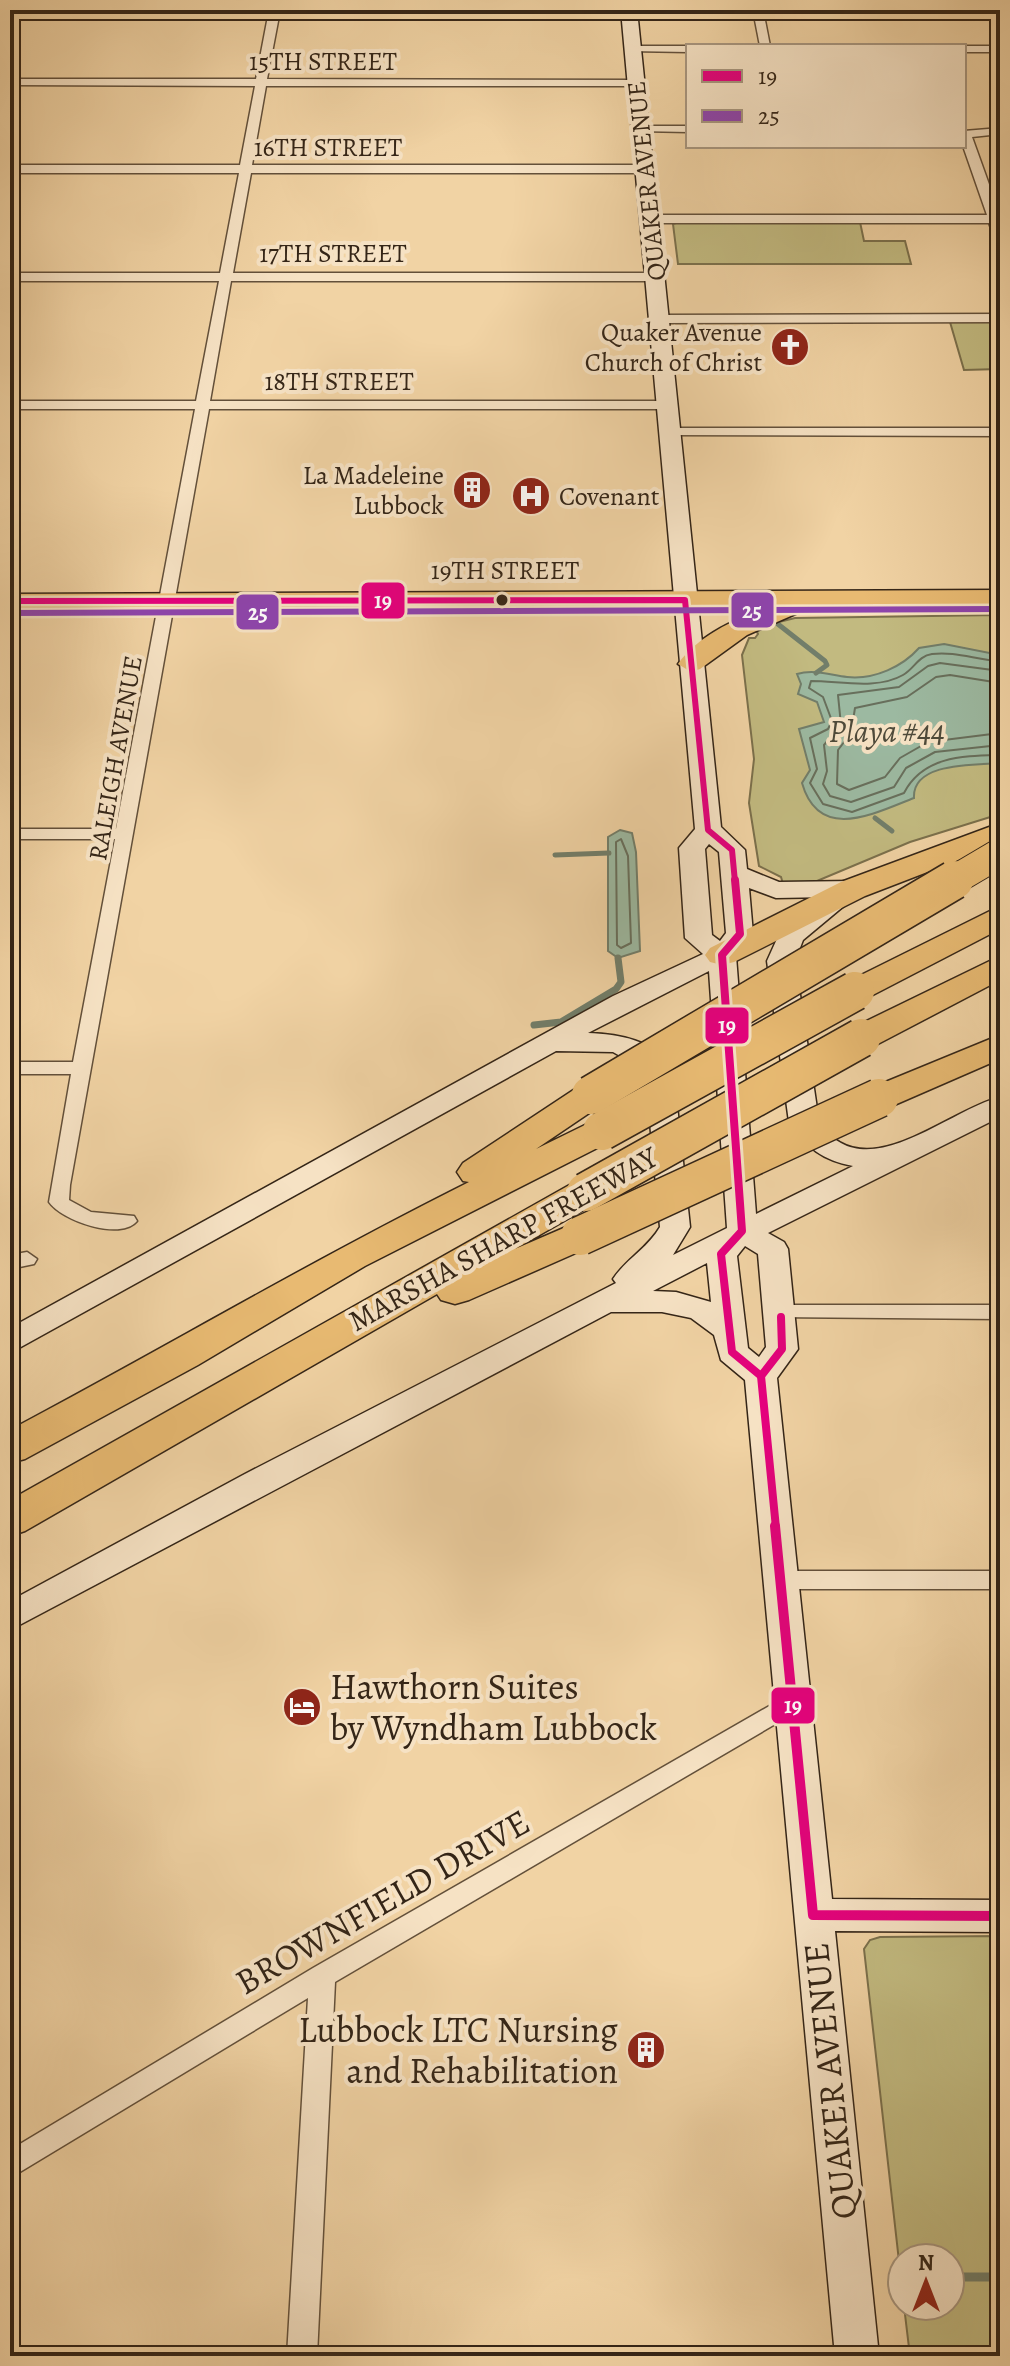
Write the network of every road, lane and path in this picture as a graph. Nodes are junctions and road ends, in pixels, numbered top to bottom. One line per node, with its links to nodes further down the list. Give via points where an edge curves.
1 (758, 10): 5 (street)
2 (10, 12): 4 (street)
3 (629, 12): 4 (street); 6 (main road, QUAKER AVENUE)
4 (274, 13): 11 (street, RALEIGH AVENUE)
5 (765, 44)
6 (633, 49): 7 (street); 12 (main road, QUAKER AVENUE)
7 (686, 49)
8 (966, 49): 9 (street)
9 (1000, 49)
10 (10, 82): 11 (street, 15TH STREET)
11 (261, 83): 12 (street, 15TH STREET); 19 (street, RALEIGH AVENUE)
12 (637, 83): 13 (main road, QUAKER AVENUE)
13 (642, 129): 14 (street); 20 (main road, QUAKER AVENUE)
14 (686, 129)
15 (1000, 131): 16 (street)
16 (966, 134)
17 (966, 137): 22 (street)
18 (10, 169): 19 (street, 16TH STREET)
19 (245, 169): 20 (street, 16TH STREET); 25 (street, RALEIGH AVENUE)
20 (646, 169): 21 (main road, QUAKER AVENUE)
21 (651, 219): 22 (street); 26 (main road, QUAKER AVENUE)
22 (997, 219): 23 (street)
23 (1000, 236)
24 (10, 277): 25 (street, 17TH STREET)
25 (226, 277): 26 (street, 17TH STREET); 30 (street, RALEIGH AVENUE)
26 (656, 277): 28 (main road, QUAKER AVENUE)
27 (1000, 318): 28 (street)
28 (660, 319): 31 (main road, QUAKER AVENUE)
29 (10, 405): 30 (street, 18TH STREET)
30 (203, 405): 31 (street, 18TH STREET); 38 (street, RALEIGH AVENUE)
31 (669, 405): 32 (main road, QUAKER AVENUE)
32 (672, 432): 33 (street); 36 (main road, QUAKER AVENUE)
33 (1000, 432)
34 (1000, 597): 35 (main road, 19TH STREET)
35 (833, 598): 36 (main road, 19TH STREET); 39 (main road, via 761,616 722,637)
36 (685, 600): 38 (main road, 19TH STREET); 39 (main road, QUAKER AVENUE)
37 (10, 601): 38 (main road, 19TH STREET)
38 (168, 601): 43 (street, RALEIGH AVENUE)
39 (691, 664): 40 (main road, QUAKER AVENUE)
40 (708, 830): 45 (main road, via 732,850); 48 (main road, QUAKER AVENUE, via 692,848 699,938)
41 (1000, 833): 46 (highway)
42 (10, 834): 43 (street)
43 (125, 834): 53 (street, RALEIGH AVENUE)
44 (1000, 853): 58 (highway, bridge, via 591,1095)
45 (734, 873): 46 (main road, via 776,890); 48 (main road, via 740,934)
46 (853, 889): 48 (highway); 55 (main road, via 791,936 781,961 804,1122 814,1140 842,1155)
47 (1000, 916): 58 (highway, MARSHA SHARP FREEWAY, bridge, via 602,1131)
48 (722, 955): 50 (main road); 57 (main road)
49 (1000, 966): 64 (highway, MARSHA SHARP FREEWAY, bridge, via 861,1038)
50 (551, 1043): 59 (main road, via 627,1045 659,1068 675,1227 666,1244); 63 (main road)
51 (1000, 1046): 64 (highway, bridge)
52 (10, 1068): 53 (street)
53 (83, 1068): 56 (street, RALEIGH AVENUE, via 59,1202 84,1218)
54 (1000, 1106): 55 (main road)
55 (891, 1159): 57 (main road)
56 (127, 1221)
57 (742, 1231): 59 (main road); 60 (main road, via 773,1249); 62 (main road, via 721,1254)
58 (351, 1257): 66 (highway, MARSHA SHARP FREEWAY)
59 (604, 1302): 62 (main road, via 686,1303 711,1313); 70 (main road)
60 (781, 1312): 61 (street); 65 (main road, via 782,1349)
61 (1000, 1312)
62 (729, 1330): 65 (main road, via 732,1352)
63 (10, 1342)
64 (265, 1374): 67 (highway, MARSHA SHARP FREEWAY)
65 (761, 1376): 68 (main road, QUAKER AVENUE)
66 (10, 1448)
67 (10, 1520)
68 (781, 1580): 69 (street); 71 (main road, QUAKER AVENUE)
69 (1000, 1580)
70 (10, 1617)
71 (792, 1702): 72 (main road, QUAKER AVENUE); 74 (street, BROWNFIELD DRIVE)
72 (813, 1915): 73 (main road); 77 (main road, QUAKER AVENUE)
73 (1000, 1916)
74 (322, 1976): 75 (street, BROWNFIELD DRIVE); 76 (street)
75 (10, 2165)
76 (302, 2356)
77 (857, 2356)

